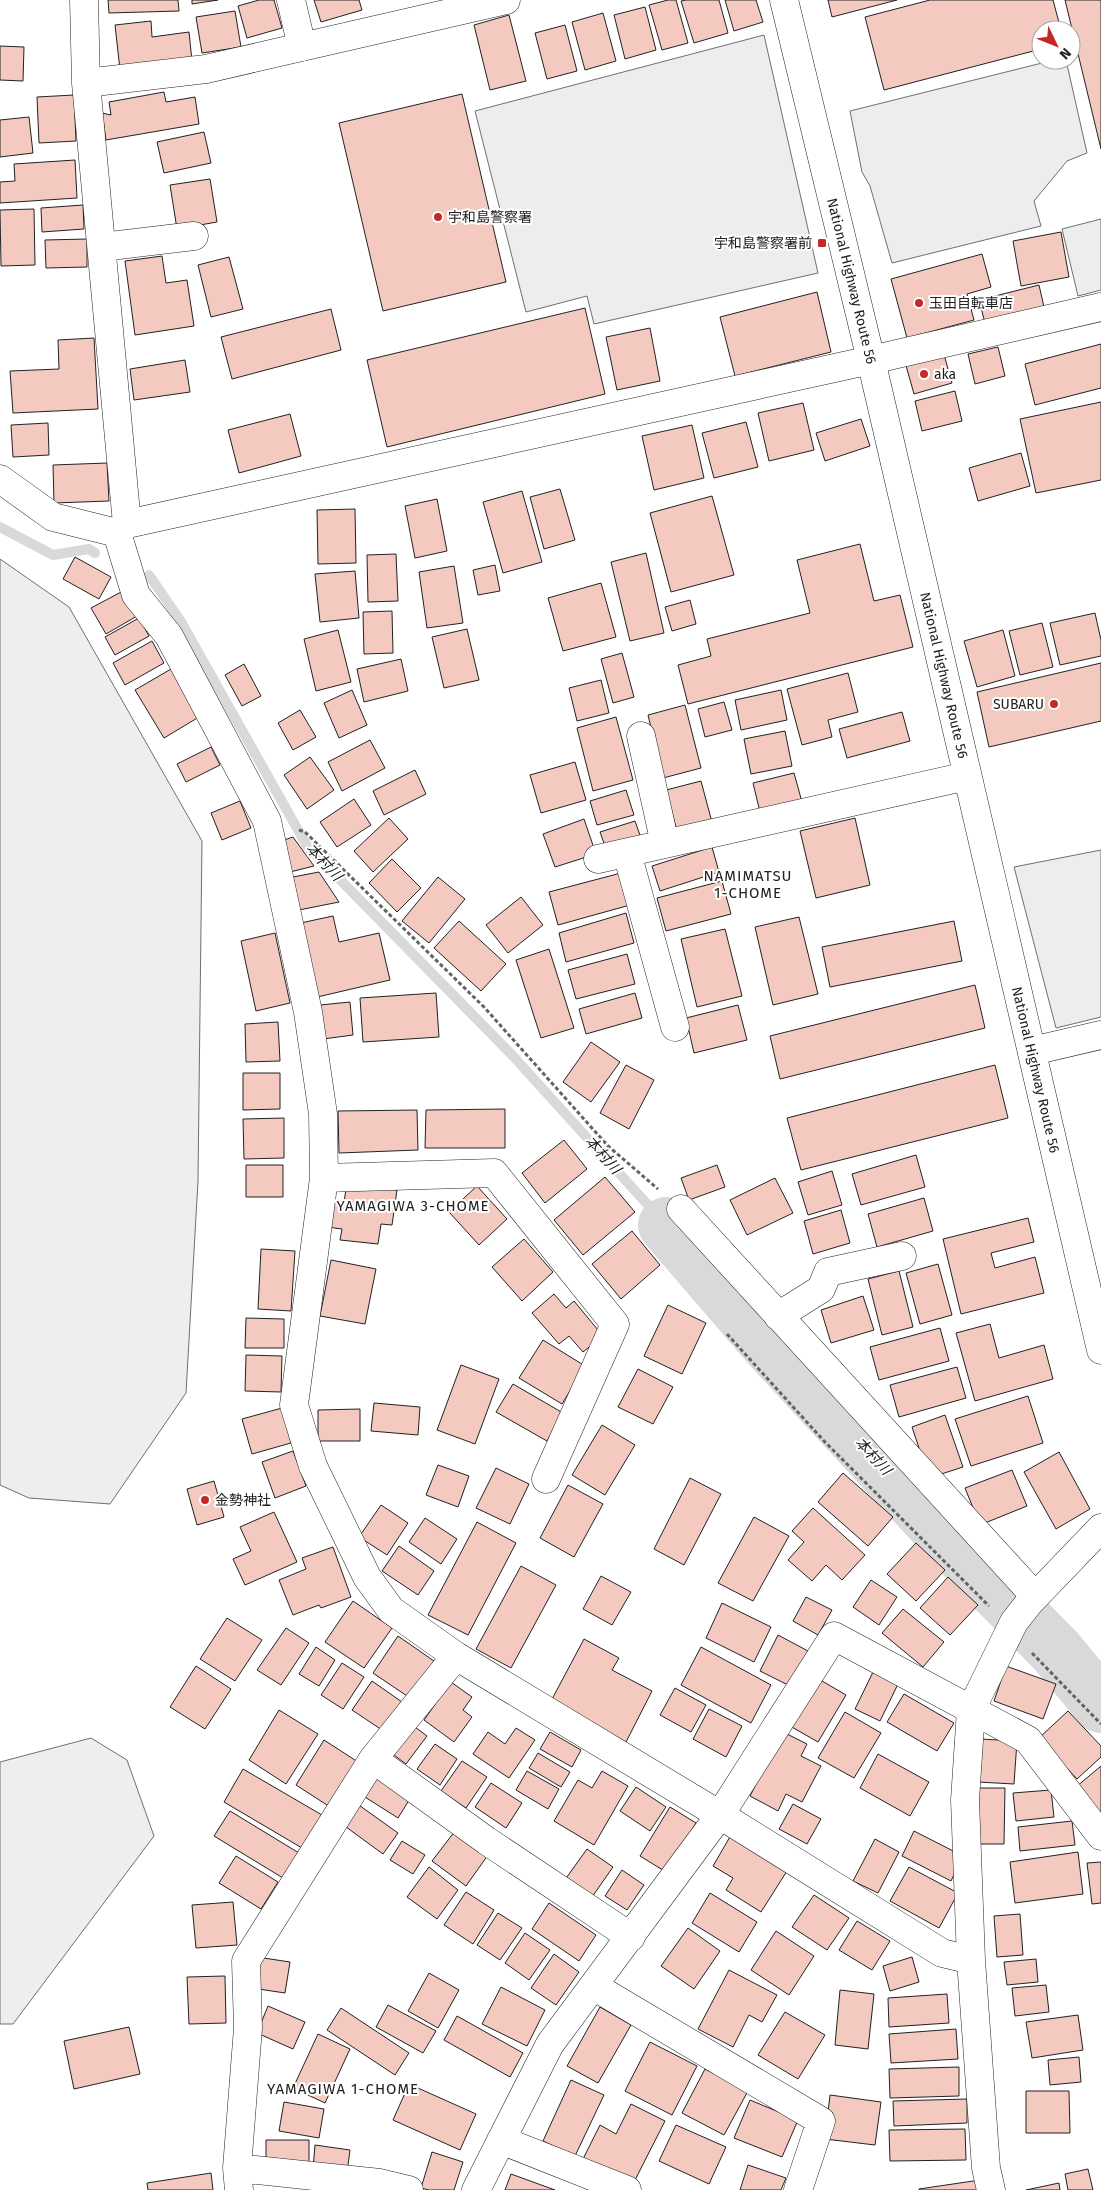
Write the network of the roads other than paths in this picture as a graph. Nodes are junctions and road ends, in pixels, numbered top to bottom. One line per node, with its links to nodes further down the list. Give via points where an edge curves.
1 (84, 0): 6 (main road)
2 (291, 0): 5 (main road)
3 (506, 0): 5 (main road)
4 (784, 0): 10 (main road, National Highway Route 56)
5 (302, 47): 6 (main road, via 206,69)
6 (86, 83): 8 (main road)
7 (194, 236): 8 (main road)
8 (102, 247): 12 (main road)
9 (1101, 307): 10 (main road)
10 (871, 360): 12 (main road); 14 (main road, National Highway Route 56)
11 (0, 479): 12 (main road, via 53,517)
12 (122, 528): 21 (main road, via 136,595 169,636 267,821 308,1012 322,1114)
13 (641, 736): 15 (main road)
14 (967, 776): 15 (main road); 20 (main road, National Highway Route 56)
15 (666, 844): 16 (main road)
16 (628, 853): 17 (main road); 18 (main road)
17 (598, 859)
18 (675, 1027)
19 (1101, 1035): 20 (main road)
20 (1032, 1051): 25 (main road, National Highway Route 56)
21 (324, 1178): 26 (main road, via 494,1173 615,1324); 29 (main road, via 294,1405 313,1466 367,1577 391,1610)
22 (681, 1210): 24 (main road)
23 (902, 1256): 24 (main road, via 828,1272 821,1289)
24 (778, 1316): 28 (main road)
25 (1101, 1350)
26 (546, 1479)
27 (1101, 1528): 28 (main road)
28 (1022, 1613): 30 (main road)
29 (456, 1656): 31 (main road); 32 (main road)
30 (971, 1710): 32 (main road, via 834,1636); 33 (main road, via 1028,1740); 35 (main road, via 965,1800)
31 (373, 1759): 34 (main road, via 487,1841); 38 (main road, via 246,1960 248,2028)
32 (720, 1815): 34 (main road); 35 (main road, via 942,1953)
33 (1101, 1836)
34 (631, 1937): 36 (main road)
35 (971, 1960): 43 (main road, via 986,2168)
36 (595, 1986): 37 (main road, via 550,2044); 42 (main road, via 821,2121)
37 (501, 2140): 40 (main road); 41 (main road)
38 (238, 2179): 39 (main road, via 380,2183)
39 (409, 2190)
40 (476, 2190)
41 (627, 2190)
42 (798, 2190)
43 (991, 2190)

